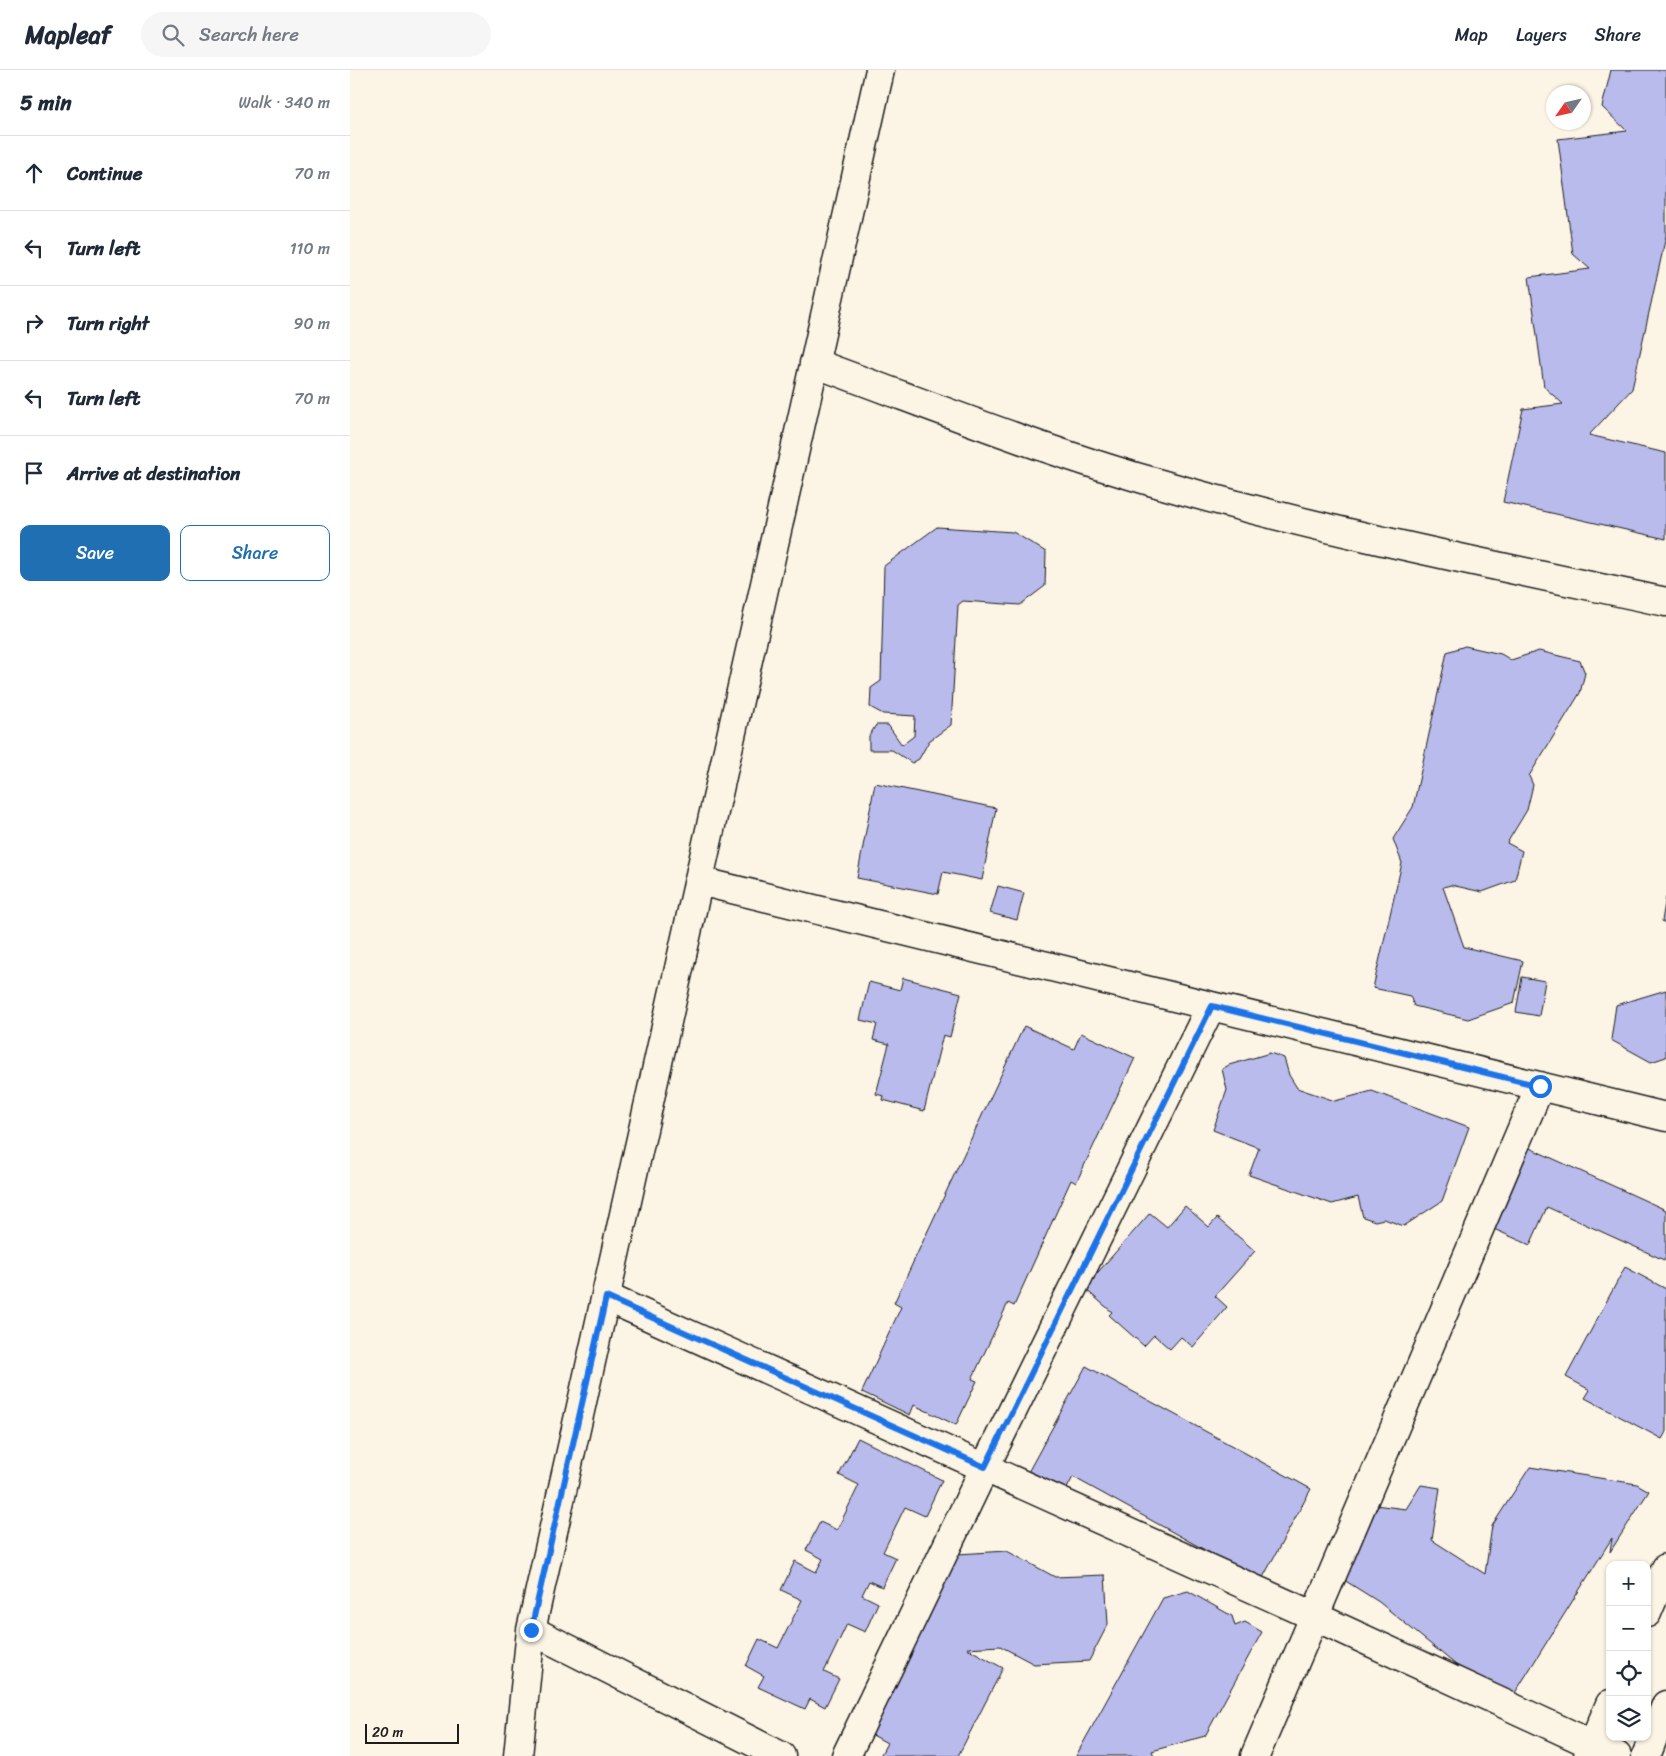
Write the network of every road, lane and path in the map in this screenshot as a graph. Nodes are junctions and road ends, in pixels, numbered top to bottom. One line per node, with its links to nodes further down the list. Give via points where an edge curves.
1 (880, 70): 2 (street)
2 (814, 363): 3 (street, via 1064,455 1151,482 1322,528); 4 (street)
3 (1666, 602)
4 (700, 881): 5 (street); 8 (street)
5 (1212, 1006): 6 (street); 9 (street)
6 (1540, 1086): 7 (street); 12 (street)
7 (1666, 1117)
8 (606, 1297): 9 (street); 13 (street)
9 (985, 1467): 12 (street); 19 (street)
10 (1666, 1568): 11 (street)
11 (1650, 1606)
12 (1316, 1617): 16 (street); 20 (street)
13 (531, 1630): 17 (street); 18 (street)
14 (1666, 1704): 22 (street)
15 (1606, 1713): 16 (street)
16 (1590, 1751): 21 (street)
17 (518, 1756)
18 (781, 1756)
19 (846, 1756)
20 (1255, 1756)
21 (1617, 1756)
22 (1646, 1756)

